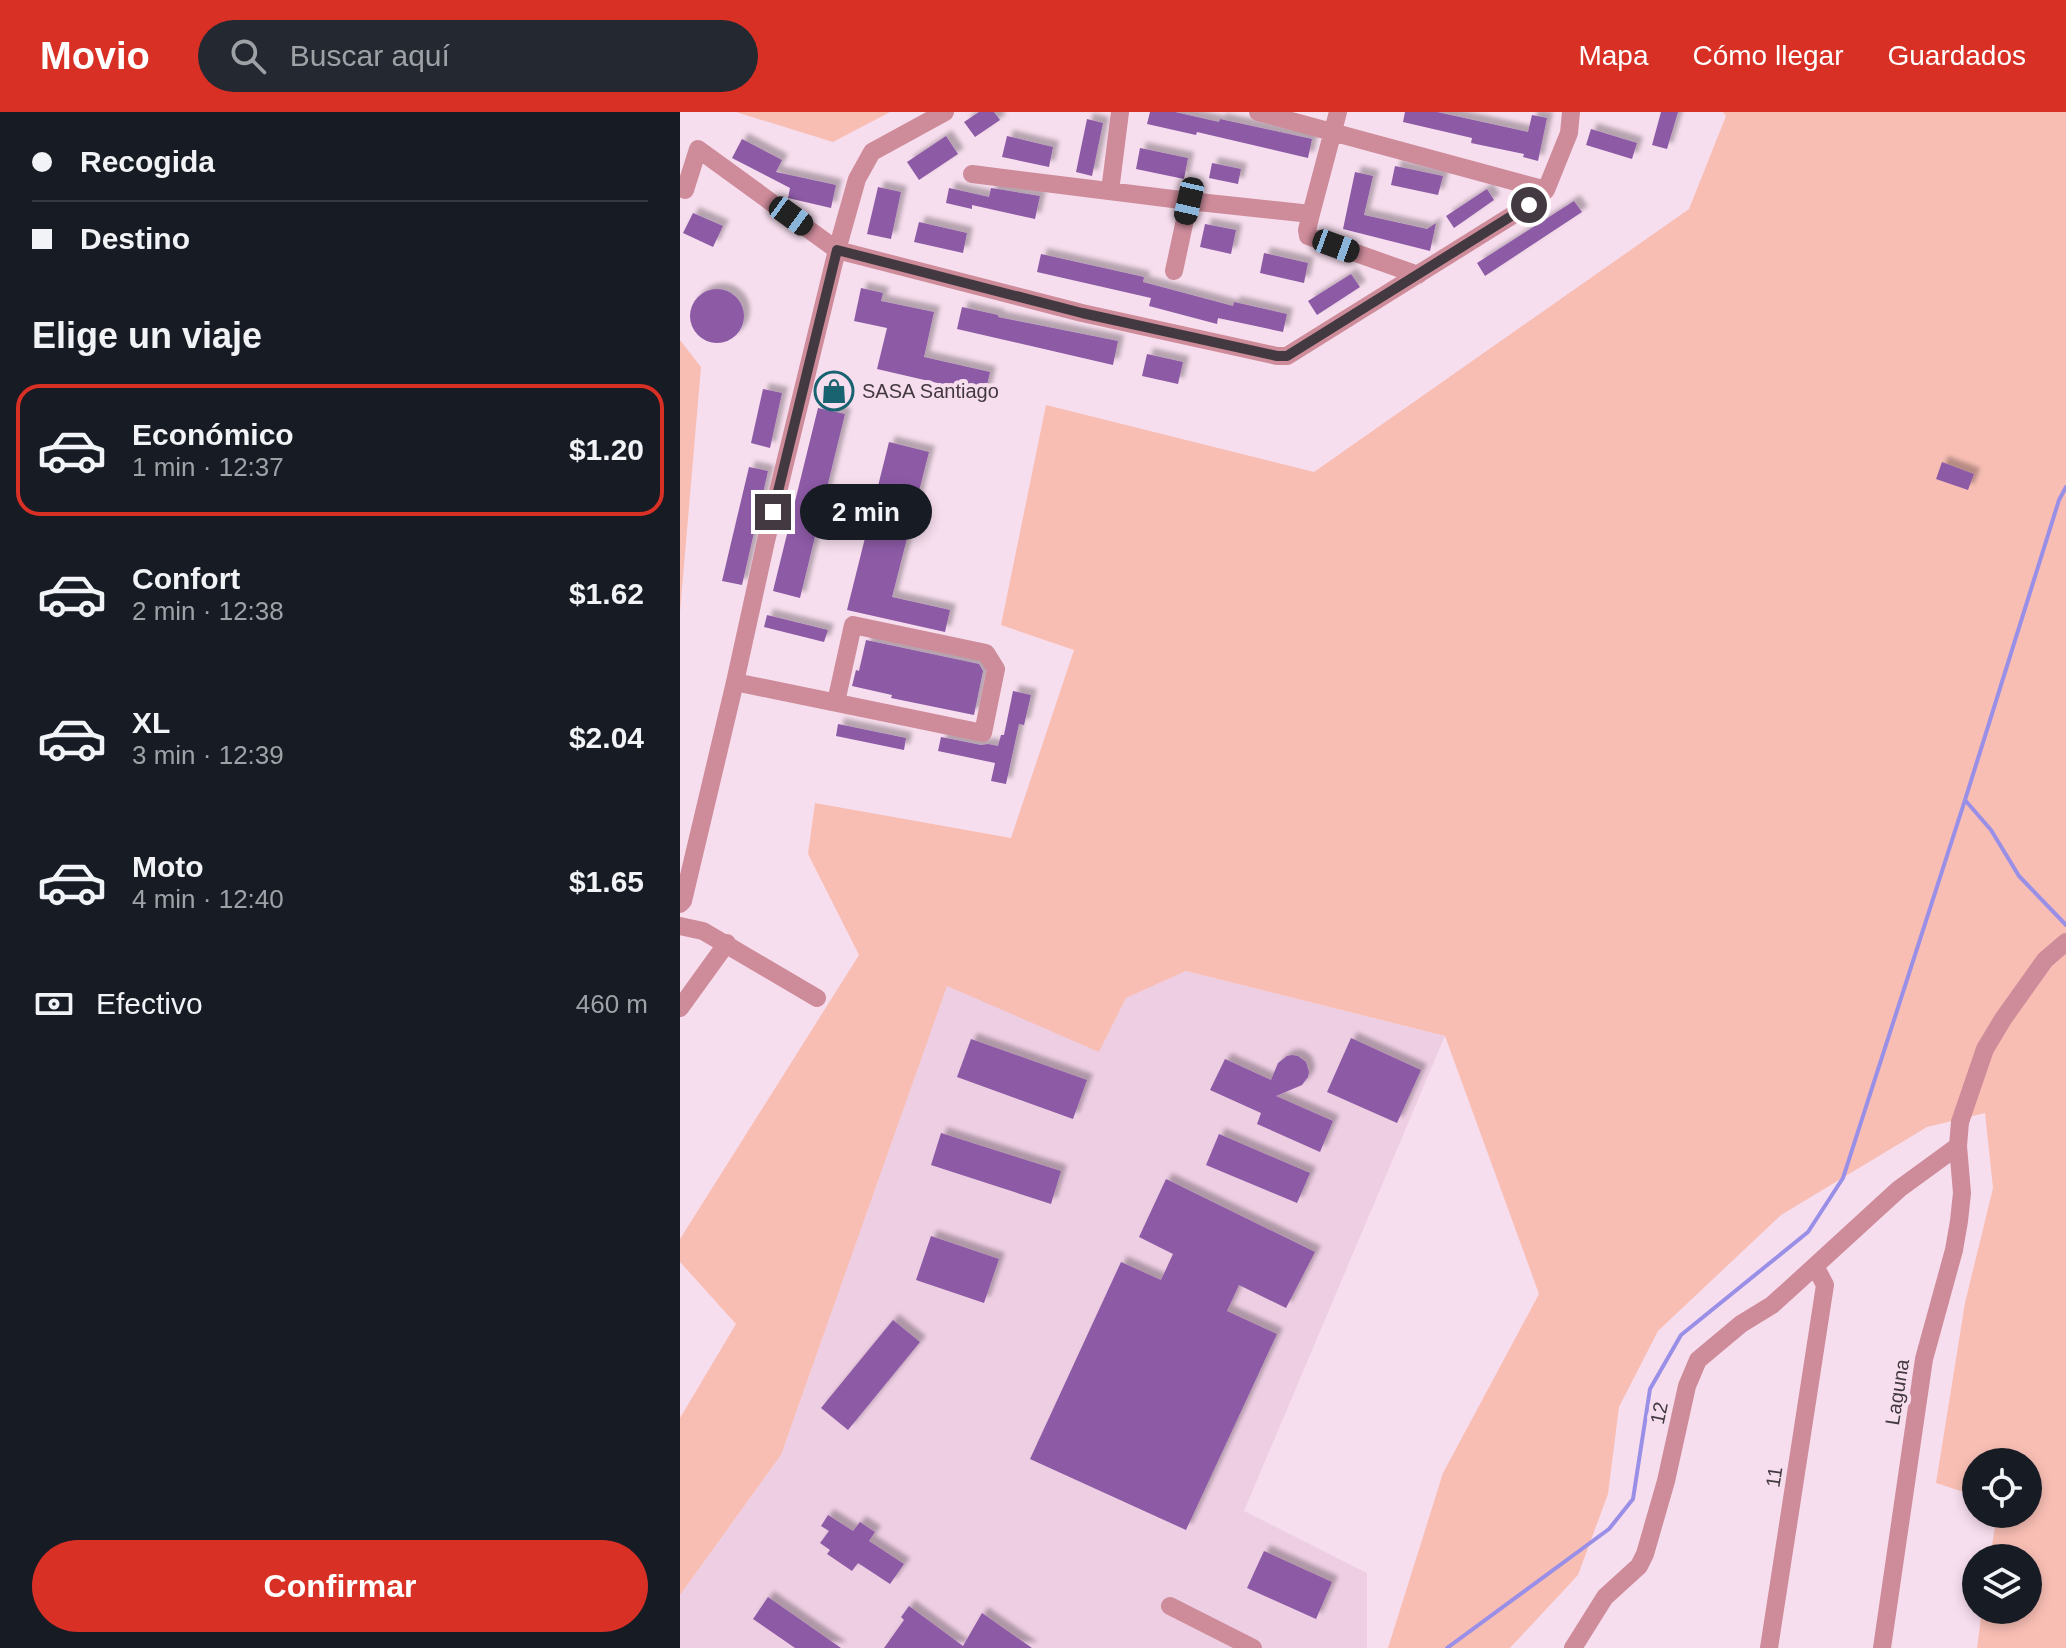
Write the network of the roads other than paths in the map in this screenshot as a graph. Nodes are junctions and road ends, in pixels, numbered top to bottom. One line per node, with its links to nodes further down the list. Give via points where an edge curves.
1 (945, 112): 13 (street, via 872,152 857,179)
2 (1120, 112): 10 (street)
3 (1258, 112): 6 (street)
4 (1338, 112): 6 (street)
5 (1571, 112): 9 (street, via 1569,133)
6 (1333, 131): 9 (street); 12 (street)
7 (972, 174): 10 (street)
8 (685, 190): 13 (street, via 698,149)
9 (1546, 190): 15 (street)
10 (1110, 191): 11 (street)
11 (1189, 201): 12 (street); 14 (street)
12 (1311, 214): 15 (street, via 1308,236)
13 (837, 250): 15 (street, via 1277,356 1294,353); 16 (street)
14 (1174, 271)
15 (1418, 275)
16 (735, 682): 17 (street); 18 (street)
17 (836, 702): 17 (street, via 983,733 996,669 986,653 853,625)
18 (680, 904)
19 (680, 926): 21 (street)
20 (2066, 942): 24 (street, Laguna, via 2045,960 1985,1049 1960,1122)
21 (727, 943): 22 (street); 23 (street)
22 (817, 998)
23 (680, 1008)
24 (1958, 1146): 25 (street, 12, via 1899,1189); 30 (street, Laguna, via 1962,1193 1957,1235 1924,1359)
25 (1815, 1266): 28 (street, 12, via 1698,1360 1645,1554 1605,1597); 29 (street, 11, via 1825,1285 1822,1313)
26 (1170, 1606): 27 (street)
27 (1253, 1648)
28 (1573, 1648)
29 (1769, 1648)
30 (1882, 1648)

